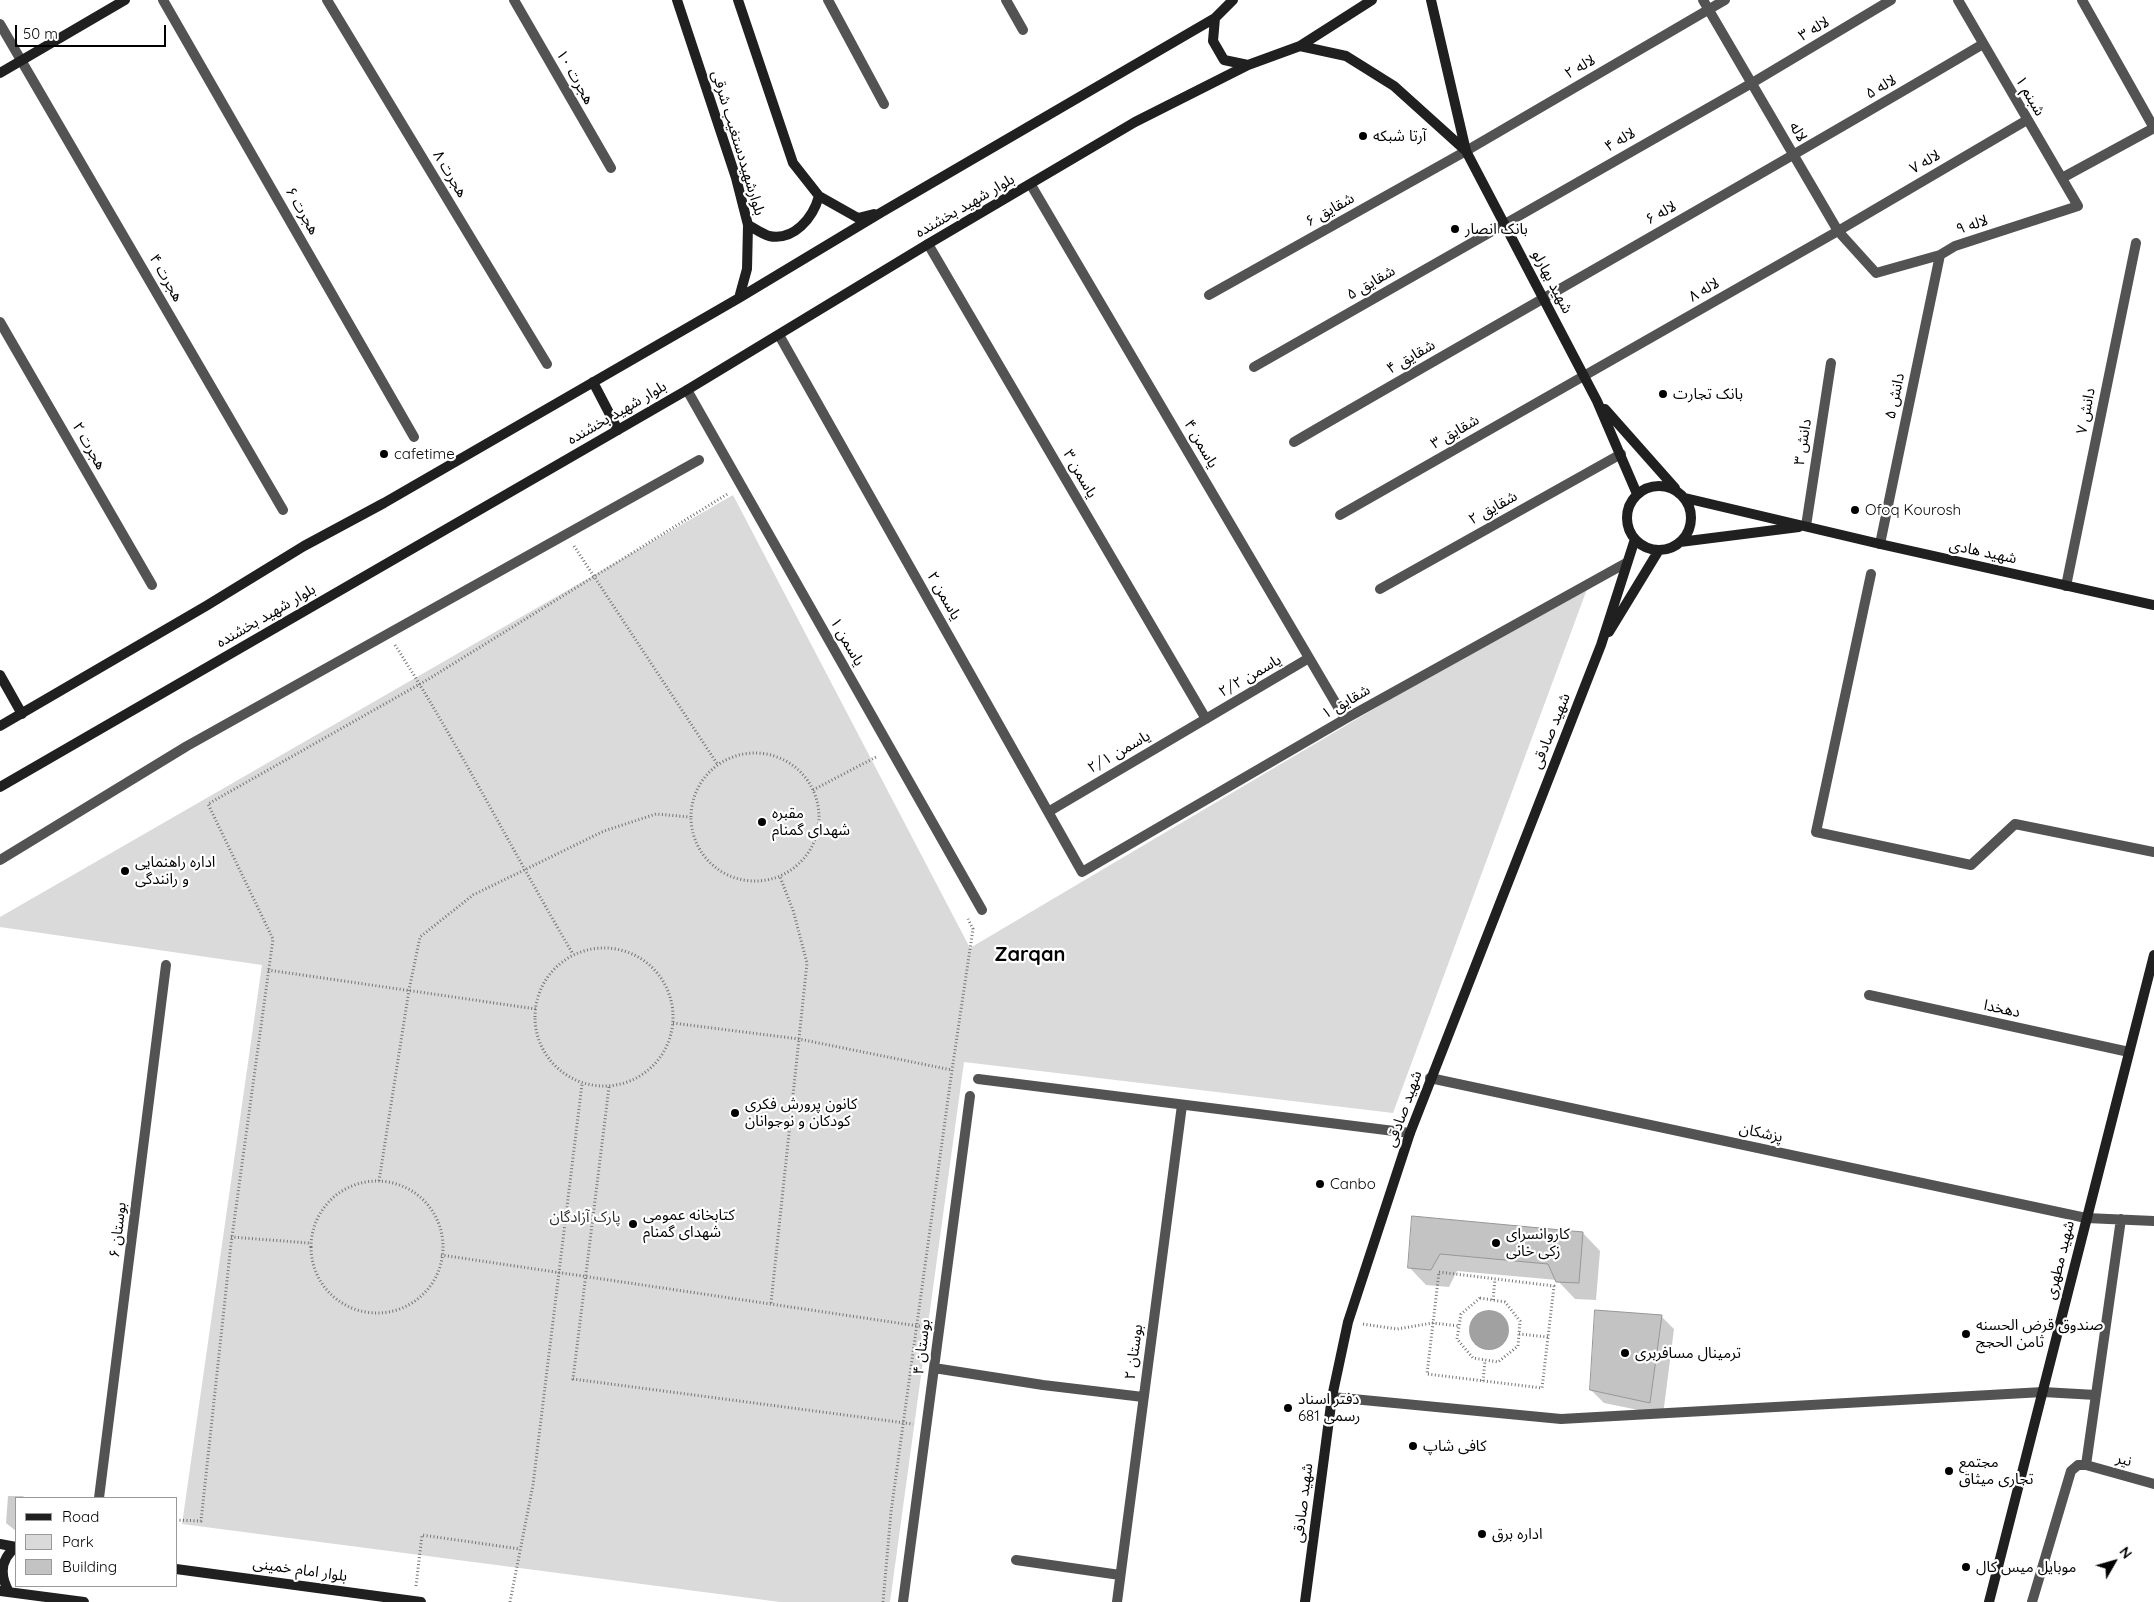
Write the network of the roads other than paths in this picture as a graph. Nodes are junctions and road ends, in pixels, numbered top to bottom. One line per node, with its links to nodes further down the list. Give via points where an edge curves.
1 (124, 0): 23 (main road)
2 (163, 0): 58 (street, هجرت ۶)
3 (327, 0): 51 (street, هجرت ۸)
4 (514, 0): 32 (street, هجرت ۱۰)
5 (677, 0): 39 (main road, بلوارشهیددستغیب شرقی, via 736,178)
6 (738, 0): 35 (main road, via 793,163)
7 (828, 0): 27 (street)
8 (1006, 0): 20 (street)
9 (1233, 0): 18 (main road)
10 (1372, 0): 22 (main road, بلوار شهید بخشنده)
11 (1431, 0): 30 (main road)
12 (1703, 0): 17 (street, لاله)
13 (1725, 0): 17 (street, لاله ۲)
14 (1891, 0): 26 (street, لاله ۳)
15 (1958, 0): 21 (street, شبنم ۱)
16 (2082, 0): 29 (street)
17 (1709, 10): 26 (street, لاله); 30 (street, لاله ۲)
18 (1215, 18): 24 (main road, via 1213,41 1224,60); 37 (main road)
19 (0, 24): 23 (street, هجرت ۴)
20 (1023, 30)
21 (1983, 44): 28 (street, شبنم ۱); 31 (street, لاله ۵)
22 (1300, 46): 24 (main road, بلوار شهید بخشنده); 30 (main road, via 1346,56 1386,81)
23 (22, 61): 25 (main road); 65 (street, هجرت ۴)
24 (1248, 65): 34 (main road, بلوار شهید بخشنده, via 1136,122)
25 (0, 73)
26 (1752, 83): 31 (street, لاله); 38 (street, لاله ۴)
27 (884, 104)
28 (2027, 120): 33 (street, شبنم ۱); 40 (street, لاله ۷)
29 (2154, 128): 33 (street)
30 (1466, 151): 38 (main road, شهید بهارلو); 45 (street, شقایق ۶)
31 (1794, 156): 40 (street, لاله); 46 (street, لاله ۶)
32 (611, 168)
33 (2062, 178): 36 (street, شبنم ۱)
34 (1031, 185): 41 (main road, بلوار شهید بخشنده); 79 (street, یاسمن ۴)
35 (819, 196): 37 (main road, via 858,218); 39 (main road, via 810,218 791,233 768,236)
36 (2078, 206): 43 (street, لاله ۹, via 1955,246)
37 (882, 212): 47 (main road)
38 (1504, 224): 46 (main road, شهید بهارلو); 52 (street, شقایق ۵)
39 (748, 225): 47 (main road, بلوارشهیددستغیب شرقی, via 747,269)
40 (1838, 231): 44 (street, لاله); 53 (street, لاله ۸)
41 (928, 244): 49 (main road, بلوار شهید بخشنده); 82 (street, یاسمن ۳)
42 (2136, 244): 75 (street, دانش ۷)
43 (1940, 254): 44 (street, لاله ۹); 70 (street, دانش ۵)
44 (1876, 272)
45 (1209, 295)
46 (1543, 297): 53 (main road, شهید بهارلو); 59 (street, شقایق ۴)
47 (739, 298): 54 (main road)
48 (0, 322): 74 (street, هجرت ۲)
49 (779, 335): 55 (main road, بلوار شهید بخشنده); 86 (street, یاسمن ۲)
50 (1831, 363): 67 (street, دانش ۳)
51 (546, 364)
52 (1254, 367)
53 (1585, 376): 56 (main road, شهید بهارلو); 66 (street, شقایق ۳)
54 (593, 382): 57 (main road); 81 (main road, via 304,546)
55 (687, 390): 57 (main road, بلوار شهید بخشنده); 90 (street, یاسمن ۱)
56 (1597, 401): 60 (main road); 62 (main road)
57 (618, 430): 85 (main road, بلوار شهید بخشنده)
58 (414, 437)
59 (1294, 442)
60 (1621, 454): 63 (main road); 76 (street, شقایق ۲)
61 (699, 460): 88 (street, via 187,746)
62 (1676, 490): 63 (main road, via 1656,485); 64 (main road)
63 (1637, 494): 68 (main road, via 1627,511 1627,521)
64 (1685, 498): 67 (main road, شهید هادی); 69 (main road, via 1692,516 1687,535)
65 (283, 510)
66 (1340, 515)
67 (1806, 526): 69 (main road); 70 (main road, شهید هادی)
68 (1635, 539): 71 (main road, via 1646,547); 72 (main road)
69 (1680, 542): 71 (main road)
70 (1880, 544): 75 (main road, شهید هادی)
71 (1660, 550): 78 (main road)
72 (1626, 563): 78 (main road); 83 (street, شقایق ۱)
73 (1871, 574): 87 (street, via 1816,832 1971,865 2015,824)
74 (152, 585)
75 (2066, 586): 77 (main road, شهید هادی)
76 (1380, 589)
77 (2154, 606)
78 (1601, 646): 97 (main road, شهید صادقی)
79 (1310, 658): 82 (street, یاسمن ۲/۲); 83 (street, یاسمن ۴)
80 (0, 675): 81 (main road)
81 (22, 714): 84 (main road)
82 (1206, 719): 86 (street, یاسمن ۲/۱)
83 (1345, 719): 89 (street, شقایق ۱)
84 (0, 726)
85 (0, 787)
86 (1048, 812): 89 (street, یاسمن ۲)
87 (2154, 852)
88 (0, 860)
89 (1082, 872)
90 (982, 910)
91 (2154, 955): 93 (main road, شهید مطهری)
92 (166, 965): 111 (street, بوستان ۶)
93 (2151, 982): 95 (main road, شهید مطهری)
94 (1869, 995): 95 (street, دهخدا)
95 (2129, 1052): 101 (main road, شهید مطهری)
96 (978, 1078): 99 (street)
97 (1430, 1078): 100 (main road, شهید صادقی); 101 (street, پزشکان)
98 (970, 1096): 104 (street, بوستان ۴)
99 (1182, 1105): 100 (street); 108 (street, بوستان ۲)
100 (1410, 1133): 107 (main road, شهید صادقی, via 1348,1322)
101 (2086, 1218): 102 (street, پزشکان); 105 (main road, شهید مطهری)
102 (2121, 1219): 103 (street, پزشکان); 106 (street)
103 (2154, 1221)
104 (934, 1368): 108 (street); 122 (street, بوستان ۴)
105 (2043, 1392): 106 (street); 107 (street, via 1561,1419); 125 (main road, شهید مطهری)
106 (2096, 1395): 109 (street)
107 (1332, 1397): 124 (main road, شهید صادقی)
108 (1143, 1398): 117 (street, بوستان ۲)
109 (2086, 1465): 110 (street, نیر); 126 (street, via 2078,1465 2071,1470)
110 (2154, 1484)
111 (99, 1497)
112 (0, 1544): 113 (main road)
113 (15, 1547)
114 (15, 1548): 118 (main road, via 3,1559 0,1568)
115 (1016, 1560): 117 (street)
116 (178, 1569): 121 (main road, بلوار امام خمینی)
117 (1120, 1575): 123 (street, بوستان ۲)
118 (5, 1592): 119 (main road)
119 (72, 1601): 120 (main road)
120 (84, 1602)
121 (418, 1602)
122 (903, 1602)
123 (1117, 1602)
124 (1305, 1602)
125 (1989, 1602)
126 (2032, 1602)

